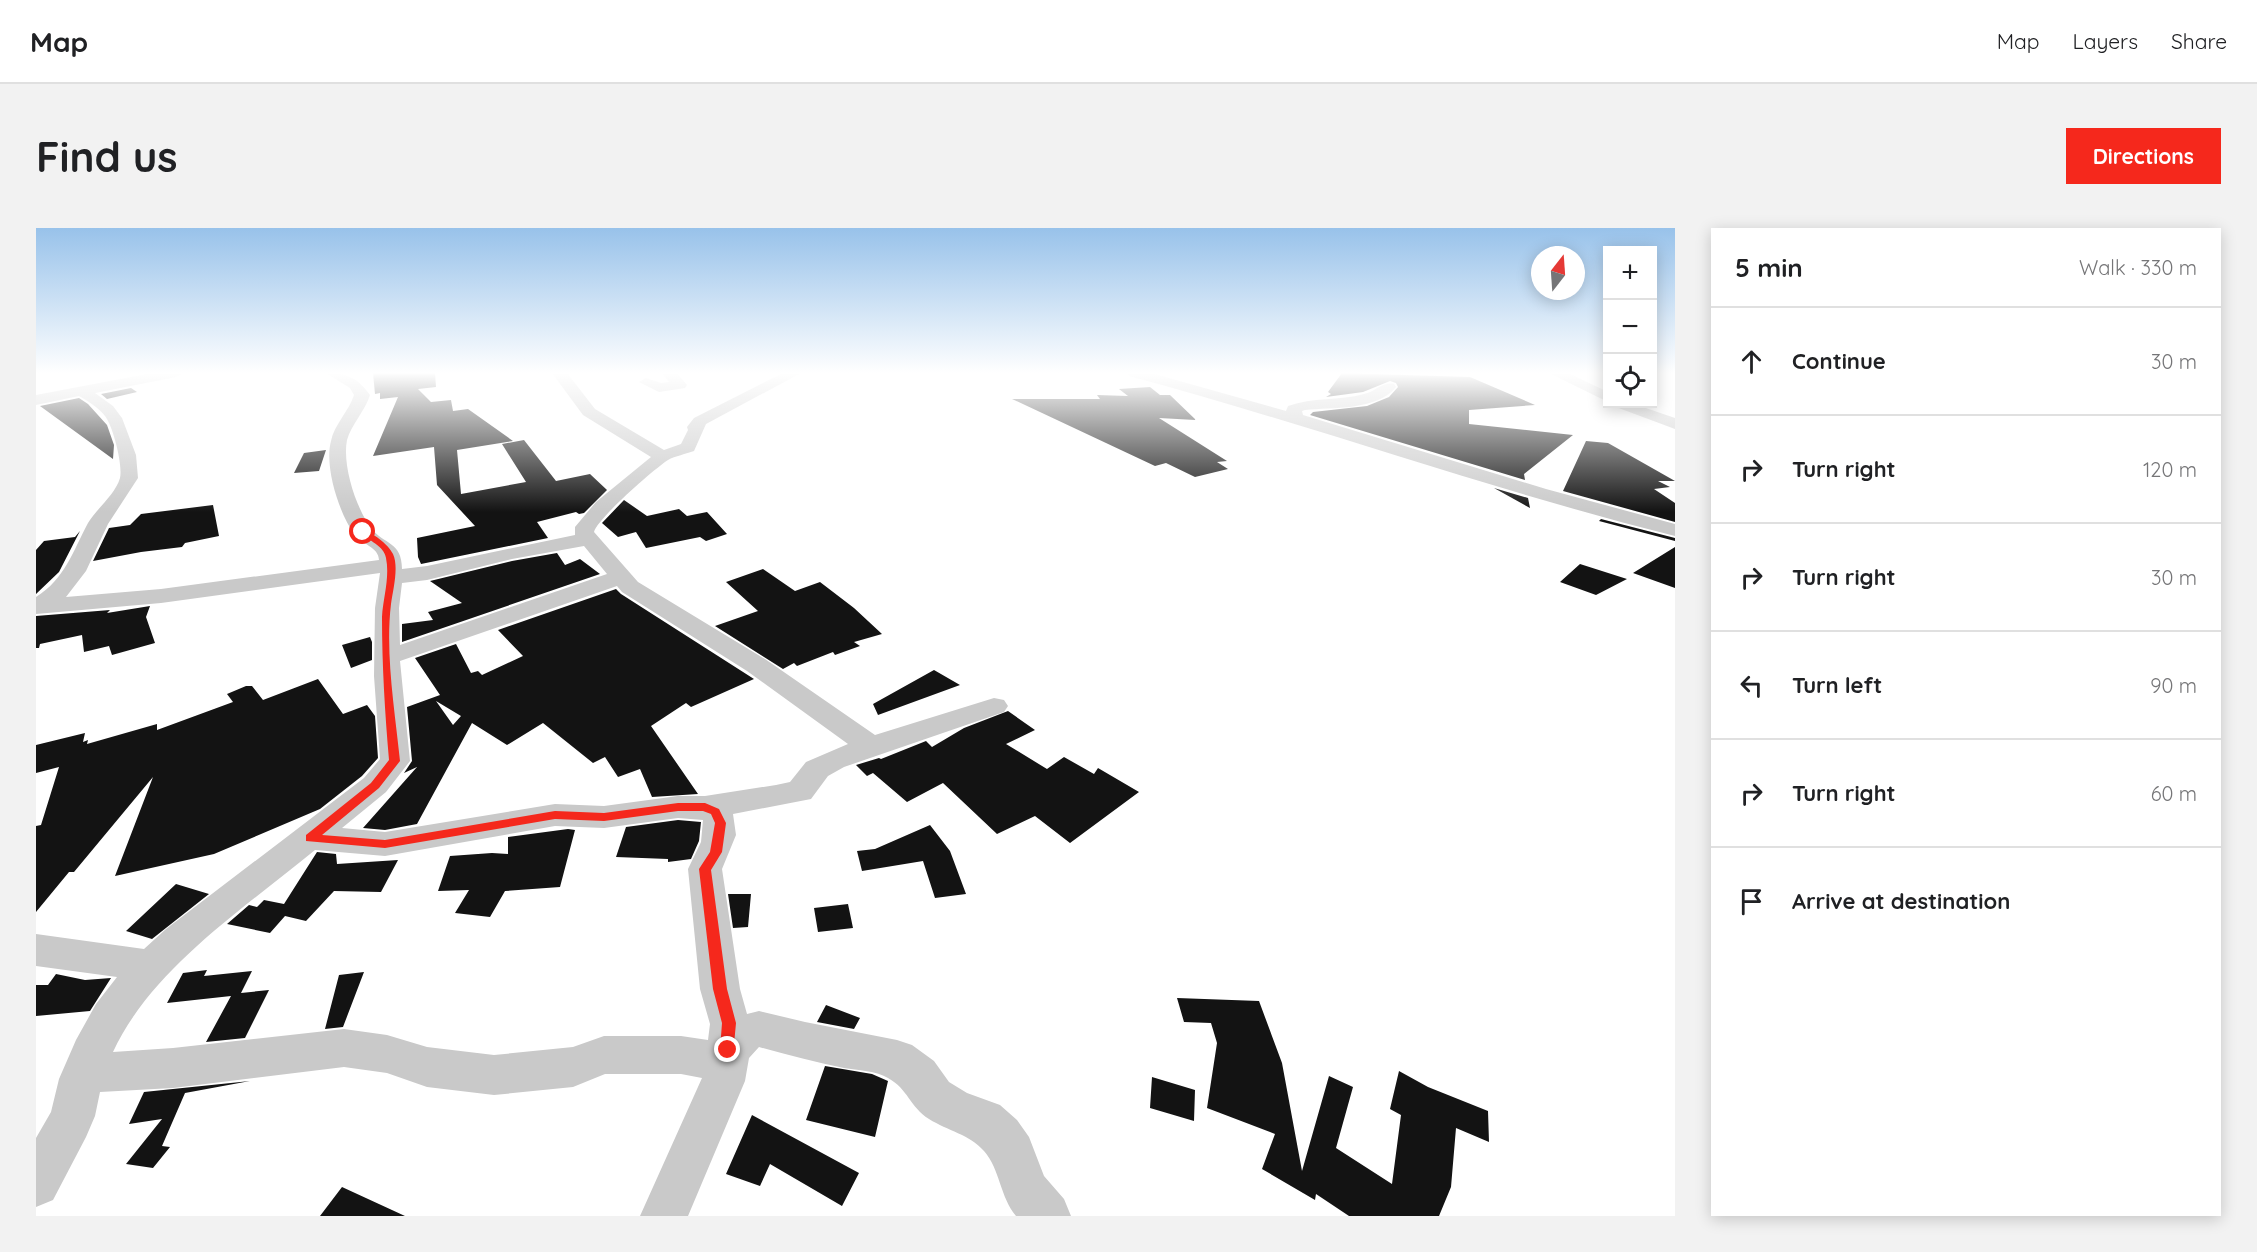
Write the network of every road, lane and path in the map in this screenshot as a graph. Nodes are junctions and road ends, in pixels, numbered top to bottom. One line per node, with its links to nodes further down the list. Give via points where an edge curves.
1 (114, 419): 11 (street, via 128,453 129,478 99,522 78,570 56,595)
2 (351, 419): 9 (street, via 339,440 339,480 363,532 390,555)
3 (601, 419): 6 (street)
4 (704, 419): 6 (street, via 695,427 688,447)
5 (1295, 419): 7 (street, via 1548,497)
6 (662, 456): 8 (street, via 603,506 585,527)
7 (1675, 530)
8 (588, 539): 9 (street, via 427,573); 10 (street)
9 (391, 571): 11 (street, via 335,571 160,596); 12 (street)
10 (621, 577): 12 (street); 14 (street, via 630,587 756,664)
11 (37, 607)
12 (387, 657): 16 (street, via 395,761 375,785)
13 (994, 706): 14 (street)
14 (871, 746): 15 (street, via 824,764 800,791)
15 (705, 807): 16 (street, via 604,817 555,815 385,844); 19 (street, via 716,812 721,823 716,852 705,869 720,989 729,1023)
16 (310, 838): 18 (street)
17 (36, 950): 18 (street)
18 (149, 966): 20 (street, via 125,994)
19 (727, 1056): 20 (street, via 604,1055 573,1067 494,1075 427,1067 387,1054 344,1048 173,1068); 22 (street, via 723,1081); 23 (street, via 747,1032 759,1029 897,1059 919,1075 933,1097 956,1111 984,1120 1001,1136 1013,1153 1026,1191)
20 (83, 1073): 21 (street, via 71,1120)
21 (36, 1183)
22 (664, 1216)
23 (1047, 1216)

